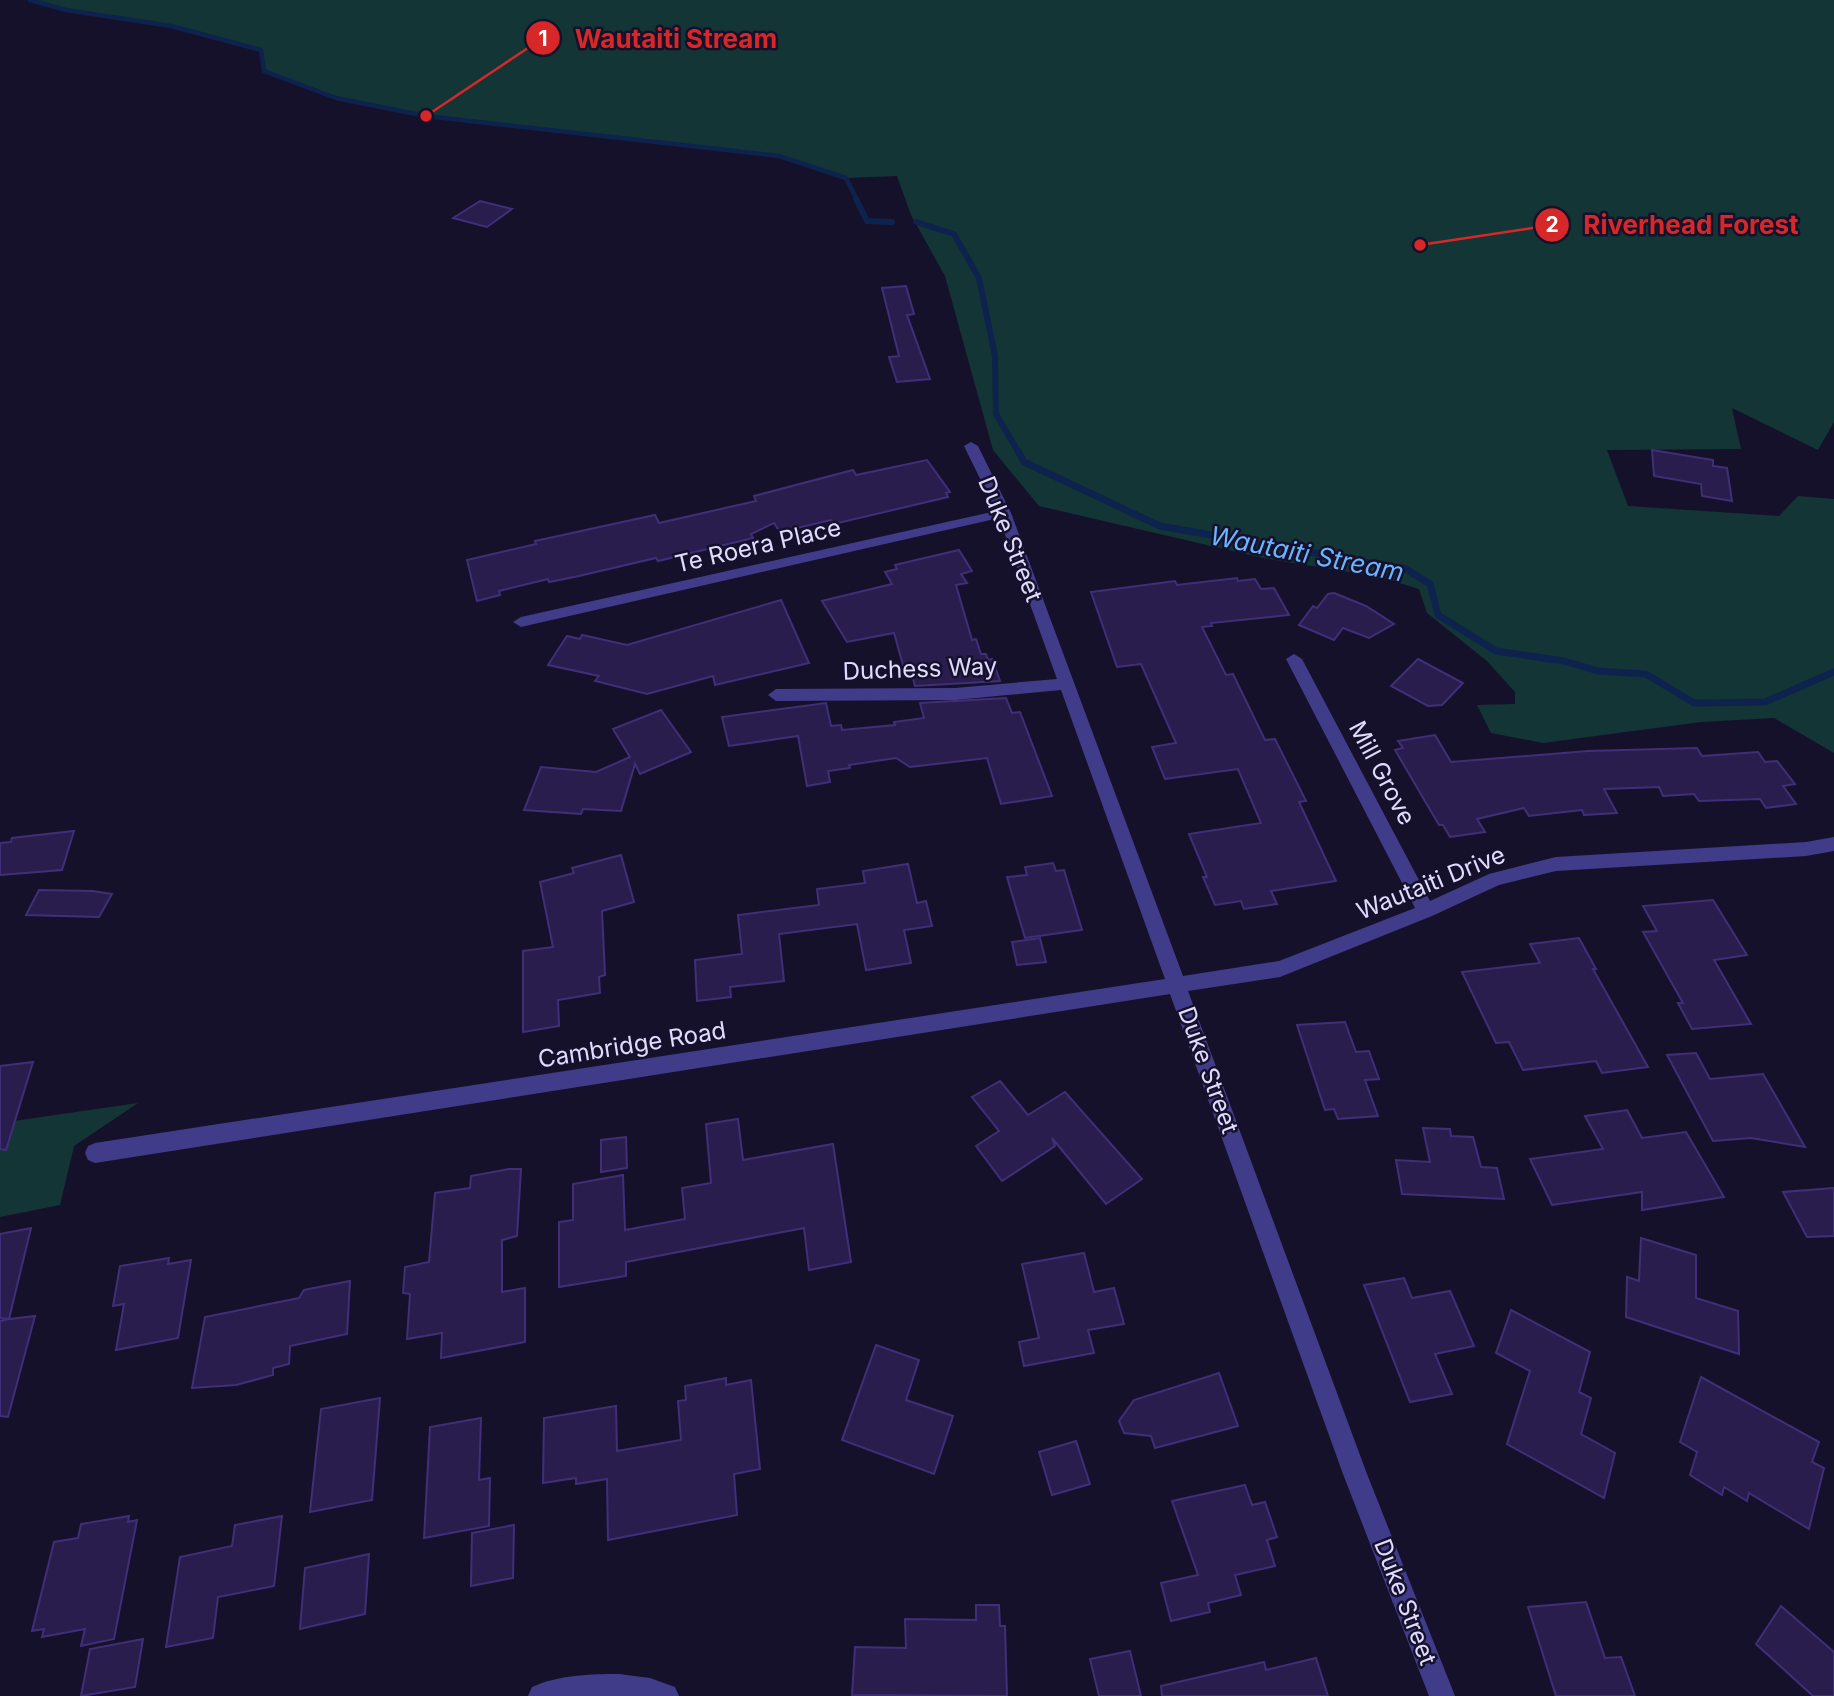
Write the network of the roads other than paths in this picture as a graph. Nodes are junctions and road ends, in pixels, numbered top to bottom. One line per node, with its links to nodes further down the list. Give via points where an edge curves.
1 (971, 446): 2 (street, Duke Street)
2 (1004, 513): 3 (street, Te Roera Place); 5 (street, Duke Street)
3 (521, 622)
4 (1294, 659): 8 (street, Mill Grove)
5 (1065, 684): 6 (street, Duchess Way, via 955,694); 9 (street, Duke Street)
6 (776, 695)
7 (1834, 844): 8 (street, Wautaiti Drive, via 1556,864 1495,879)
8 (1426, 911): 9 (street, Wautaiti Drive, via 1280,969)
9 (1176, 983): 10 (street, Cambridge Road); 13 (street, Duke Street)
10 (95, 1153)
11 (541, 1696): 12 (street, via 612,1686)
12 (666, 1696)
13 (1441, 1696)

